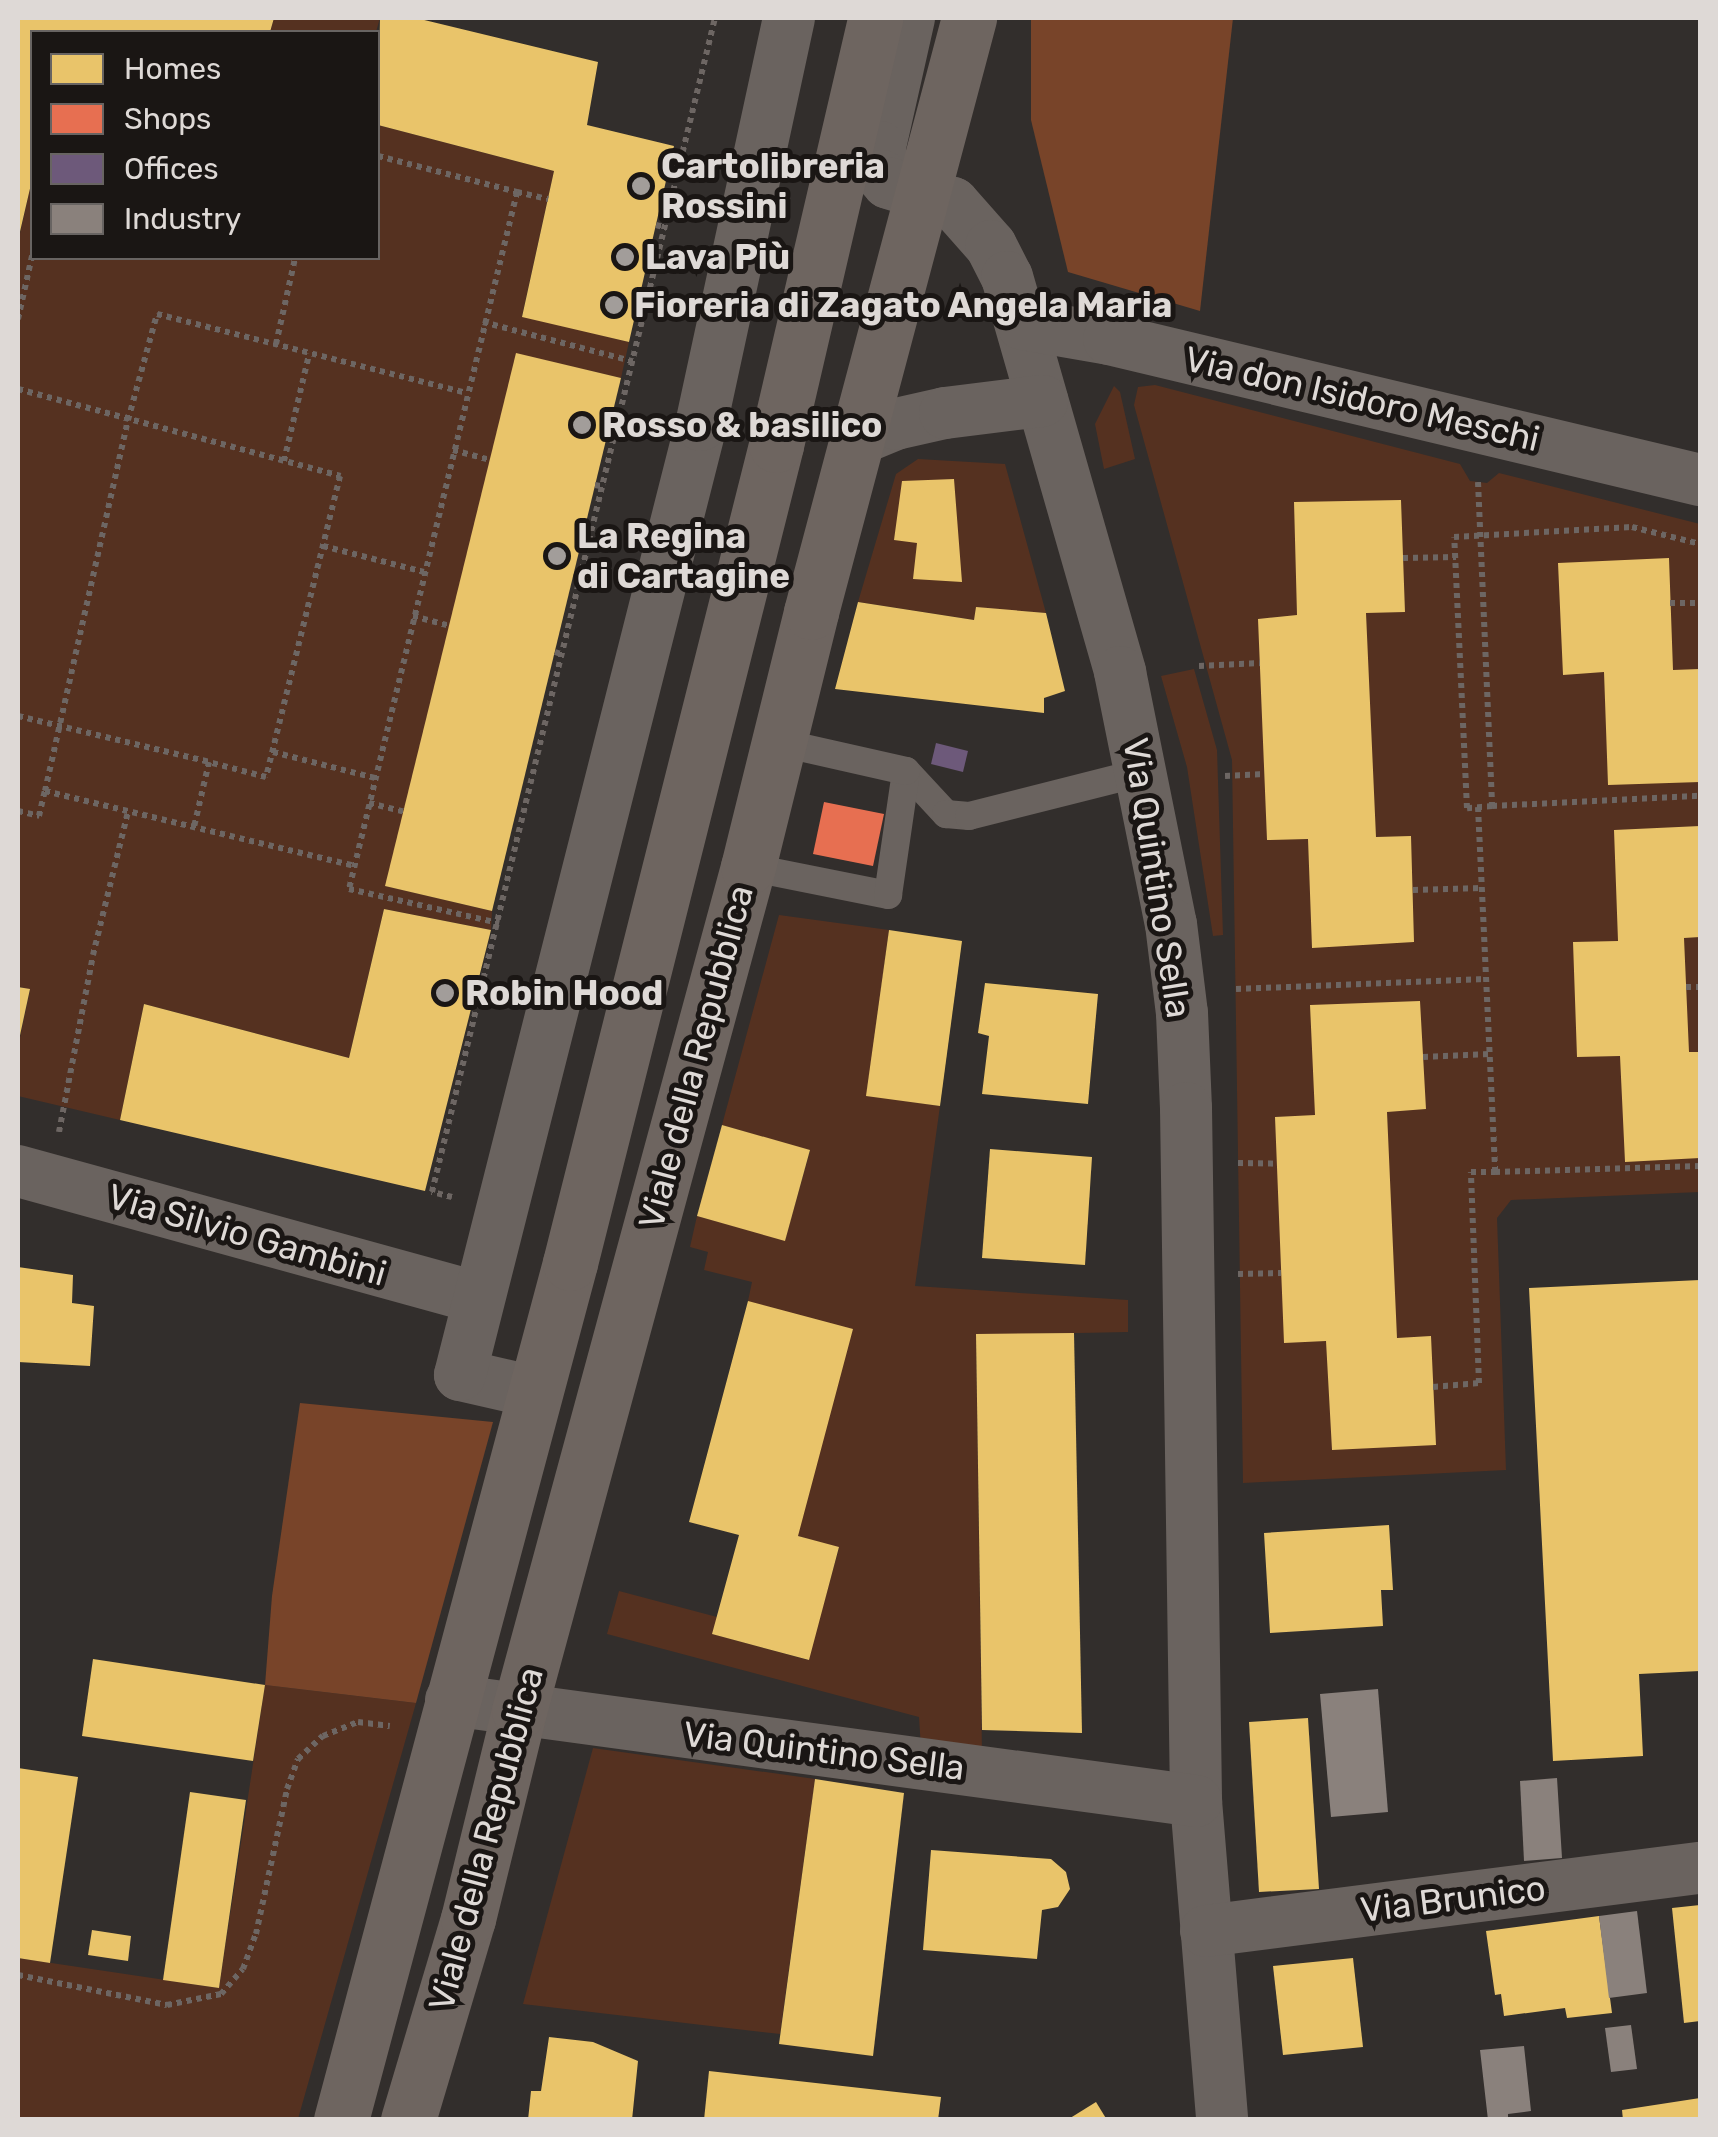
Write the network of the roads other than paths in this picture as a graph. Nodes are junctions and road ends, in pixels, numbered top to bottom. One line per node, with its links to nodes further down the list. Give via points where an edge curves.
1 (789, 18): 15 (street, via 701,425)
2 (875, 18): 16 (street, Viale della Repubblica, via 729,634)
3 (910, 18): 5 (street, via 878,162 888,183)
4 (968, 18): 5 (street)
5 (922, 194): 6 (street, Via Quintino Sella, via 952,203 981,233); 8 (street, Viale della Repubblica)
6 (1022, 324): 7 (street, Via Quintino Sella); 9 (street, Via don Isidoro Meschi, via 1110,339)
7 (1042, 401): 8 (street, via 944,412); 12 (street, Via Quintino Sella)
8 (857, 440): 10 (street, Viale della Repubblica)
9 (1700, 480)
10 (777, 742): 11 (lane); 13 (street, Viale della Repubblica)
11 (906, 771): 12 (lane, via 946,814 969,816); 13 (lane, via 888,894)
12 (1144, 772): 19 (street, Via Quintino Sella, via 1182,1013)
13 (748, 867): 18 (street, Viale della Repubblica)
14 (18, 1171): 15 (street, Via Silvio Gambini)
15 (477, 1297): 16 (street, via 460,1375)
16 (534, 1392): 17 (street, Viale della Repubblica)
17 (452, 1700): 18 (street, Via Quintino Sella); 22 (street, Viale della Repubblica)
18 (519, 1711): 19 (street, Via Quintino Sella); 23 (street, Viale della Repubblica, via 468,1919)
19 (1196, 1801): 21 (street, Via Quintino Sella)
20 (1700, 1868): 21 (street, Via Brunico)
21 (1206, 1931): 24 (street, Via Quintino Sella)
22 (341, 2120)
23 (408, 2120)
24 (1222, 2120)

